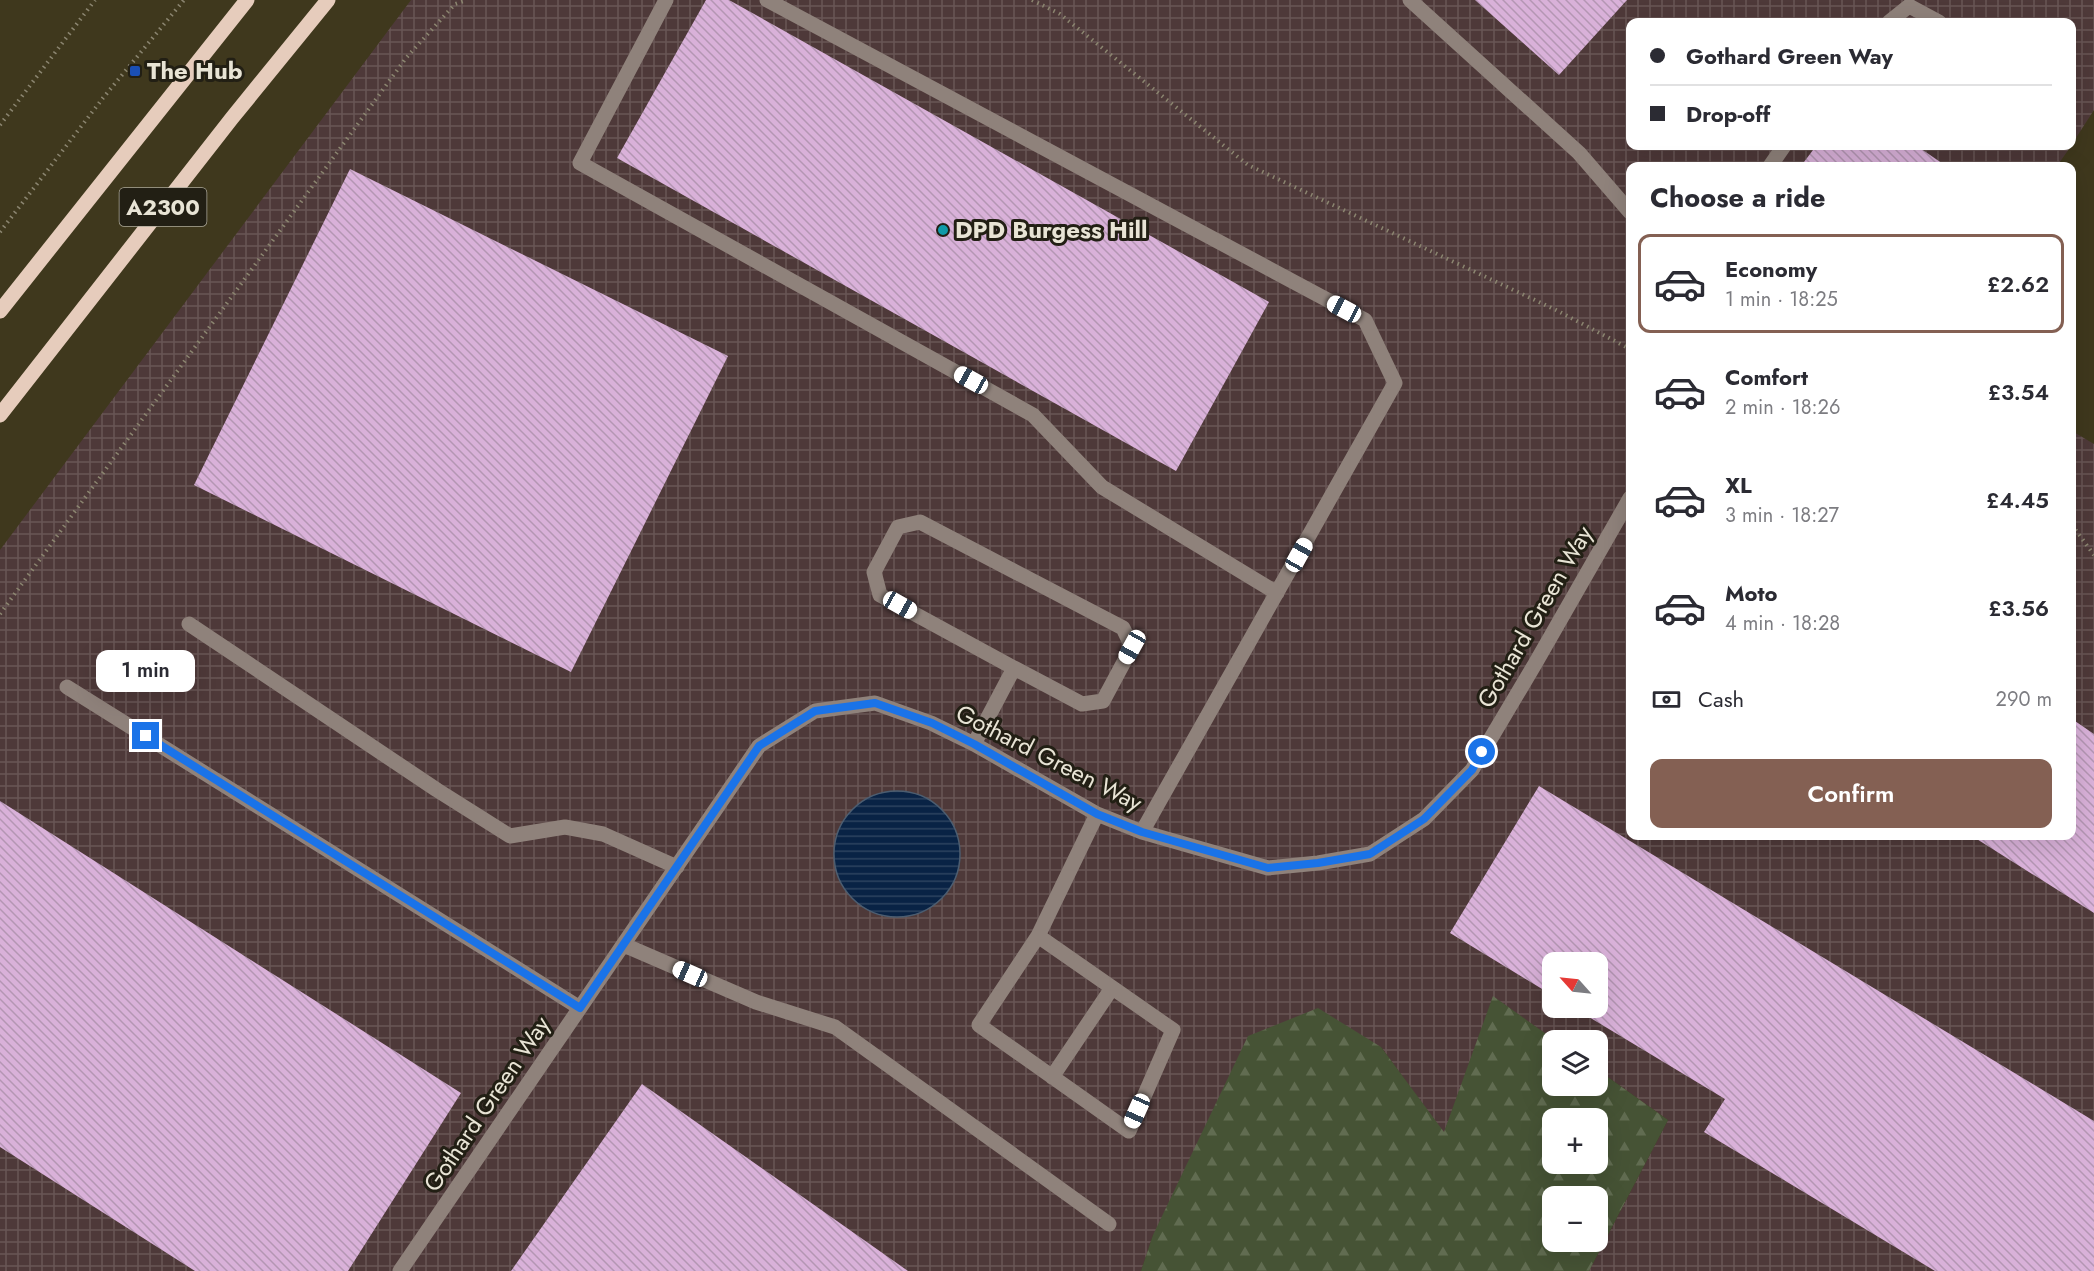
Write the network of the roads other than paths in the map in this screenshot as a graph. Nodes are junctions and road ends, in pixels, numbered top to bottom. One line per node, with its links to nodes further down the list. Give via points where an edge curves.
1 (247, 0): 9 (main road, A2300)
2 (328, 0): 10 (main road, A2300)
3 (666, 0): 12 (street, via 580,163 1033,414 1102,487)
4 (768, 0): 12 (street, via 1365,320 1395,383)
5 (1410, 0): 8 (street, via 1580,153)
6 (1894, 18): 7 (street, via 1909,6)
7 (1932, 18)
8 (1626, 207)
9 (0, 311)
10 (0, 415)
11 (1626, 505): 18 (street, Gothard Green Way, via 1472,770 1424,819 1370,854 1268,868)
12 (1277, 593): 18 (street)
13 (189, 624): 19 (street, via 510,836 565,827 603,834)
14 (1014, 668): 14 (street, via 1082,704 1103,701 1132,647 1123,628 920,522 898,527 874,572 880,595); 16 (street)
15 (67, 687): 23 (street)
16 (974, 744): 17 (street, Gothard Green Way); 19 (street, Gothard Green Way, via 932,723 875,703 815,711 759,746)
17 (1097, 814): 18 (street, Gothard Green Way); 20 (street)
18 (1142, 832)
19 (677, 867): 21 (street, Gothard Green Way)
20 (1038, 936): 22 (street); 24 (street, via 979,1025)
21 (624, 945): 23 (street, Gothard Green Way); 25 (street, via 756,1002 835,1027)
22 (1112, 988): 24 (street); 24 (street, via 1173,1030 1129,1131)
23 (580, 1008): 26 (street, Gothard Green Way)
24 (1052, 1077)
25 (1109, 1224)
26 (400, 1271)

